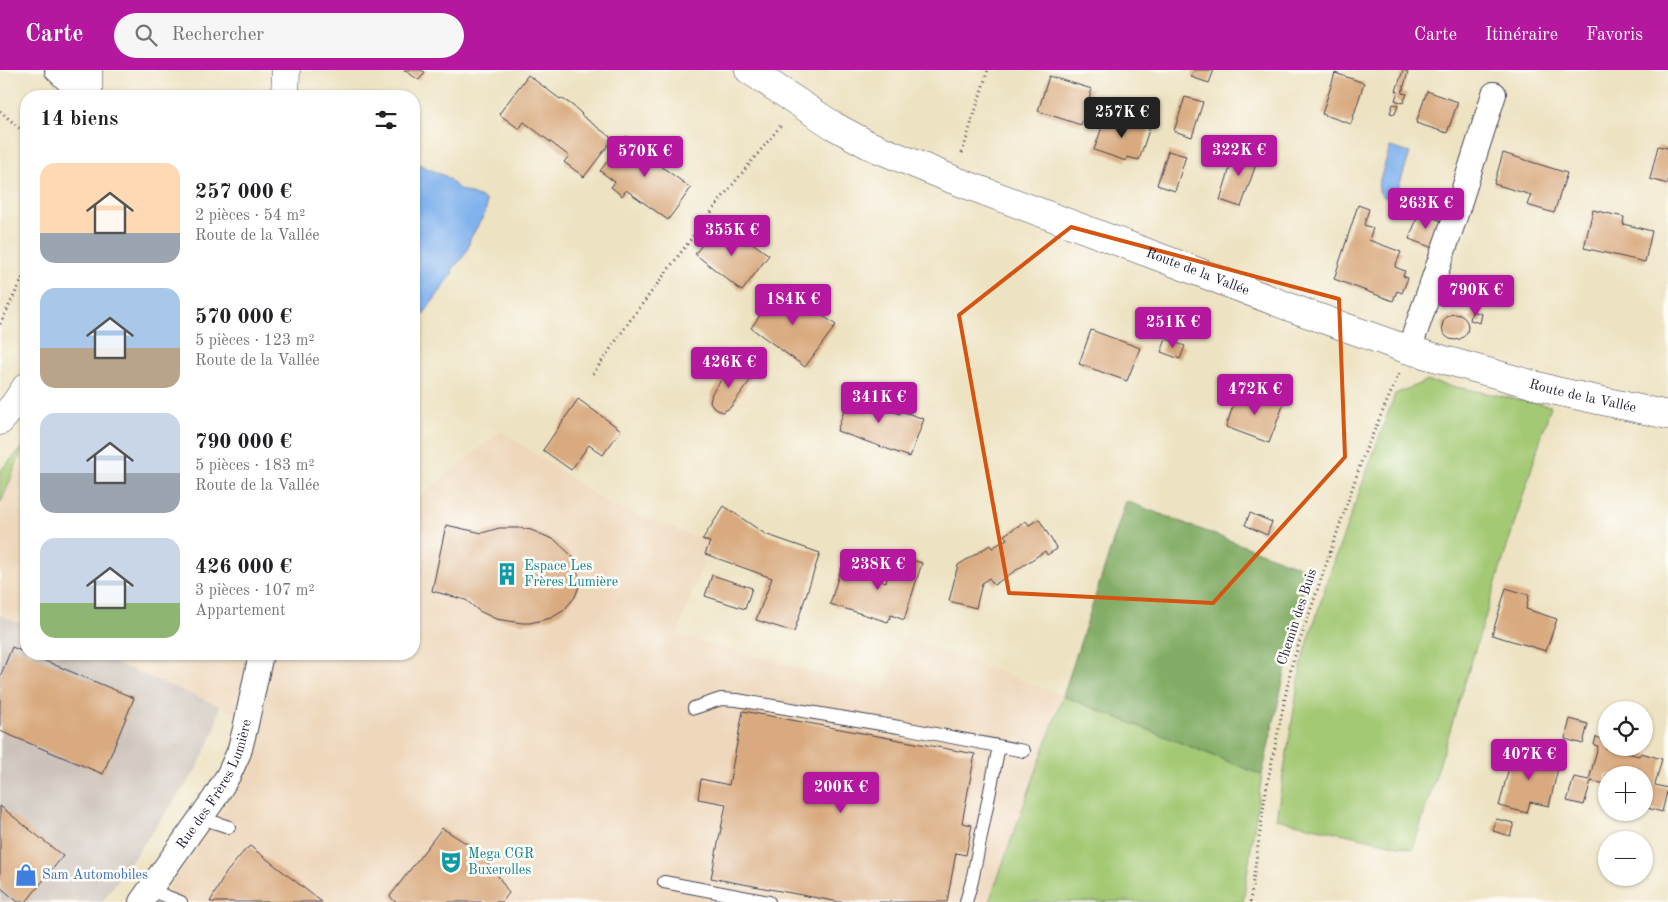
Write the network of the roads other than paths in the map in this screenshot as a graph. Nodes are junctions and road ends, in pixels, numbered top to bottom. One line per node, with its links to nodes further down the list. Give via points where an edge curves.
1 (58, 70): 5 (street)
2 (88, 70): 6 (street)
3 (286, 70): 7 (street)
4 (749, 70): 9 (street, Route de la Vallée, via 798,104 868,145)
5 (78, 90)
6 (88, 90)
7 (285, 90)
8 (1494, 94): 9 (street, via 1454,223)
9 (1409, 350): 11 (street, Route de la Vallée, via 1556,391)
10 (20, 396): 12 (street)
11 (1668, 415)
12 (0, 421)
13 (260, 660): 17 (street, Rue des Frères Lumière, via 235,763)
14 (694, 708): 15 (lane, via 722,699 737,700)
15 (999, 746): 16 (lane); 23 (lane)
16 (1024, 751)
17 (201, 818): 18 (lane); 20 (street, Rue des Frères Lumière)
18 (228, 827)
19 (664, 882): 22 (lane)
20 (146, 896): 21 (lane)
21 (181, 902)
22 (769, 902)
23 (966, 902)

